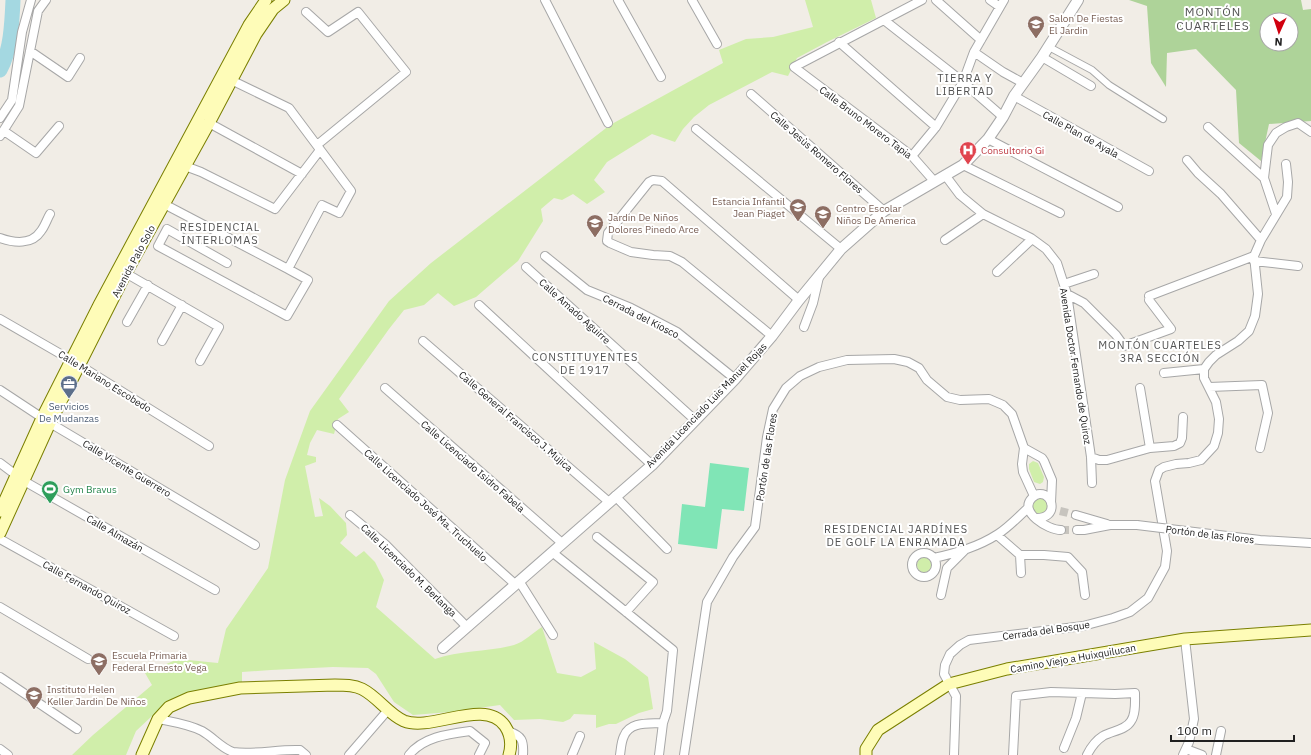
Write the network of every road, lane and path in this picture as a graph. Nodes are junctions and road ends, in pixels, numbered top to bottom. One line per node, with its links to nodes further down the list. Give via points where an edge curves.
1 (31, 0): 31 (street, via 22,32 12,100)
2 (46, 0): 19 (street, via 38,11)
3 (284, 0): 11 (main road, Avenida Palo Solo)
4 (545, 0): 34 (street)
5 (618, 0): 23 (street)
6 (692, 0): 17 (street)
7 (922, 0): 14 (street)
8 (936, 0): 15 (street)
9 (990, 0): 12 (street)
10 (1078, 0): 18 (street, Avenida Licenciado Luis Manuel Rojas)
11 (268, 3): 24 (main road, Avenida Palo Solo, via 256,34); 73 (main road, Avenida Palo Solo, via 249,25)
12 (1002, 4): 15 (street)
13 (306, 12): 42 (street, via 328,32 358,12 406,72)
14 (884, 20): 16 (street); 25 (street)
15 (981, 40): 20 (street)
16 (839, 42): 36 (street); 43 (street, Calle Bruno Morero Tapia, via 794,67)
17 (717, 44)
18 (1049, 47): 21 (street, Avenida Licenciado Luis Manuel Rojas); 32 (street, via 1092,70 1109,85)
19 (30, 51): 22 (street, via 68,77); 40 (street, via 19,106)
20 (974, 52): 25 (street); 26 (street)
21 (1042, 57): 26 (street, Avenida Licenciado Luis Manuel Rojas); 27 (street)
22 (80, 58)
23 (661, 76)
24 (231, 80): 33 (main road, Avenida Palo Solo); 42 (street, via 289,108)
25 (963, 82): 30 (street); 36 (street)
26 (1024, 83): 29 (street, Avenida Licenciado Luis Manuel Rojas)
27 (1091, 86)
28 (751, 94): 55 (street, Calle Jesùs Romero Flores)
29 (1014, 96): 30 (street, Avenida Licenciado Luis Manuel Rojas); 48 (street, Calle Plan de Ayala)
30 (1003, 117): 41 (street, Avenida Licenciado Luis Manuel Rojas)
31 (0, 118)
32 (1163, 119)
33 (209, 123): 47 (main road, Avenida Palo Solo); 49 (street)
34 (608, 123)
35 (59, 126): 40 (street, via 36,153)
36 (936, 127): 43 (street)
37 (1208, 127): 51 (street)
38 (696, 129): 66 (street)
39 (1311, 132): 51 (street, via 1298,123 1276,133 1268,145)
40 (2, 134)
41 (988, 139): 46 (street, Avenida Licenciado Luis Manuel Rojas); 54 (street)
42 (319, 147): 49 (street); 72 (street, via 352,191 339,213 322,205)
43 (912, 156): 52 (street, Calle Bruno Morero Tapia)
44 (1187, 160): 65 (street)
45 (1286, 164): 59 (street, via 1287,197)
46 (963, 165): 50 (street, Avenida Licenciado Luis Manuel Rojas); 56 (street)
47 (185, 166): 49 (street, via 275,210); 53 (main road, Avenida Palo Solo)
48 (1149, 172)
49 (302, 174)
50 (945, 176): 52 (street, Avenida Licenciado Luis Manuel Rojas); 58 (street, Avenida Doctor Fernando de Quiroz, via 960,195)
51 (1264, 178): 59 (street)
52 (934, 181): 55 (street, Avenida Licenciado Luis Manuel Rojas)
53 (164, 204): 60 (main road, Avenida Palo Solo); 72 (street)
54 (1118, 207)
55 (884, 211): 66 (street, Avenida Licenciado Luis Manuel Rojas)
56 (1060, 213)
57 (50, 214): 61 (street, via 41,232 32,239 20,243)
58 (983, 214): 63 (street, Avenida Doctor Fernando de Quiroz); 64 (street)
59 (1276, 214): 65 (street)
60 (148, 233): 62 (street); 73 (main road, Avenida Palo Solo)
61 (0, 238)
62 (162, 239): 69 (street, via 167,229); 72 (street, via 158,246 287,316 308,280)
63 (1032, 239): 74 (street); 77 (street, Avenida Doctor Fernando de Quiroz, via 1046,249 1056,263)
64 (945, 240)
65 (1261, 240): 68 (street)
66 (841, 249): 75 (street, Avenida Licenciado Luis Manuel Rojas)
67 (545, 256): 93 (street, Cerrada del Kiosco, via 587,290 677,332)
68 (1254, 259): 70 (street); 79 (street, via 1149,298 1171,329 1124,346 1084,303); 91 (street, via 1258,294 1255,316 1249,331 1216,355)
69 (227, 263)
70 (1298, 266)
71 (526, 267): 100 (street, Calle Amado Aguirre)
72 (288, 269)
73 (122, 271): 78 (street); 90 (main road, Avenida Palo Solo)
74 (997, 272)
75 (820, 274): 80 (street, Avenida Licenciado Luis Manuel Rojas); 85 (street)
76 (1094, 274): 77 (street)
77 (1064, 284): 79 (street, Avenida Doctor Fernando de Quiroz)
78 (148, 285): 81 (street); 84 (street)
79 (1067, 294): 106 (street, Avenida Doctor Fernando de Quiroz)
80 (799, 300): 86 (street, Avenida Licenciado Luis Manuel Rojas); 86 (street, via 662,181 649,182 608,233 607,241 631,252 670,256 682,262)
81 (182, 305): 87 (street); 89 (street, via 219,327)
82 (479, 305): 108 (street)
83 (0, 319): 90 (street, Calle Mariano Escobedo)
84 (127, 322)
85 (804, 327)
86 (772, 336): 93 (street, Avenida Licenciado Luis Manuel Rojas)
87 (162, 341)
88 (423, 341): 112 (street, Calle General Francisco J. Mujica)
89 (200, 361)
90 (75, 362): 99 (main road, Avenida Palo Solo); 102 (street, Calle Mariano Escobedo)
91 (1204, 369): 92 (street); 94 (street, Cerrada del Bosque, via 1204,378)
92 (1164, 373)
93 (735, 379): 100 (street, Avenida Licenciado Luis Manuel Rojas)
94 (1209, 387): 105 (street, via 1262,385 1268,413); 150 (street, Cerrada del Bosque, via 1216,402 1219,419 1214,446 1201,460 1164,467 1159,470 1155,481 1167,551 1165,567 1148,598 1130,612 1083,626 969,640 950,654 945,665 944,674)
95 (385, 388): 127 (street, Calle Licenciado Isidro Fabela)
96 (1140, 388): 104 (street)
97 (0, 390): 99 (street, Calle Vicente Guerrero)
98 (1183, 417): 104 (street, Avenida Doctor Fernando de Quiroz, via 1180,443)
99 (46, 420): 109 (main road, Avenida Palo Solo); 129 (street, Calle Vicente Guerrero)
100 (695, 420): 108 (street, Avenida Licenciado Luis Manuel Rojas)
101 (337, 425): 136 (street, Calle Licenciado José Ma. Truchuelo)
102 (209, 446)
103 (1024, 448): 111 (street, Portón de las Flores, via 1023,472); 113 (street, via 1044,461 1052,480); 173 (street, Portón de las Flores, via 1012,414 1003,405 990,400 960,400 947,397 927,380 919,368 908,362 894,359 847,360 819,367 800,376 786,388 773,408 755,526 733,557 707,602)
104 (1150, 448): 106 (street, Avenida Doctor Fernando de Quiroz, via 1106,460)
105 (1260, 448)
106 (1091, 457): 110 (street)
107 (0, 463): 109 (street, Calle Almazán)
108 (652, 465): 112 (street, Avenida Licenciado Luis Manuel Rojas)
109 (20, 478): 115 (main road, Avenida Palo Solo); 123 (main road, Avenida Palo Solo); 137 (street, Calle Almazán)
110 (1092, 483)
111 (1034, 496): 113 (street, via 1041,494 1048,497); 114 (street, via 1029,501)
112 (612, 499): 127 (street, Avenida Licenciado Luis Manuel Rojas); 130 (street, Calle General Francisco J. Mujica)
113 (1051, 506): 116 (street); 119 (street, via 1048,515)
114 (1028, 508): 119 (street); 124 (street)
115 (0, 511)
116 (1060, 511)
117 (350, 515): 142 (street, Calle Licenciado M. Berlanga, via 385,544)
118 (1076, 515): 120 (street, Portón de las Flores)
119 (1037, 518): 121 (street, via 1047,527)
120 (1110, 525): 122 (street, Portón de las Flores); 128 (street, Portón de las Flores, bridge, via 1137,525 1260,540)
121 (1061, 530)
122 (1077, 530)
123 (0, 533)
124 (997, 534): 131 (street); 133 (street)
125 (597, 537): 141 (street, via 653,582)
126 (0, 539): 145 (street, Calle Fernando Quiroz)
127 (562, 543): 132 (street, Avenida Licenciado Luis Manuel Rojas)
128 (1311, 543)
129 (255, 544)
130 (667, 549)
131 (964, 551): 134 (street); 138 (street, via 947,568)
132 (552, 552): 136 (street, Avenida Licenciado Luis Manuel Rojas); 141 (street)
133 (1020, 555): 135 (street); 139 (street, via 1068,558 1082,572)
134 (934, 558)
135 (1021, 573)
136 (517, 583): 142 (street, Avenida Licenciado Luis Manuel Rojas); 144 (street, Calle Licenciado José Ma. Truchuelo)
137 (215, 590)
138 (941, 595)
139 (1085, 595)
140 (0, 606): 148 (street)
141 (626, 612): 154 (street, via 673,650 667,712)
142 (467, 626): 147 (street, Avenida Licenciado Luis Manuel Rojas)
143 (1311, 630): 146 (main road, Camino Viejo a Huixquilucan)
144 (553, 635)
145 (174, 636)
146 (1185, 639): 150 (main road, Camino Viejo a Huixquilucan, via 1007,669); 161 (street, via 1194,719)
147 (443, 648)
148 (88, 659)
149 (0, 677): 155 (street)
150 (949, 684): 174 (main road, Camino Viejo a Huixquilucan, via 878,730 866,748); 175 (street, Cerrada del Bosque, via 956,696)
151 (1082, 693): 159 (street, via 1076,718); 176 (street, via 1052,692 1016,696); 177 (street, via 1136,693 1131,722 1124,728 1103,736 1093,744)
152 (388, 710): 153 (main road, via 362,689 351,686 240,688 189,698 169,707); 156 (main road, via 403,720 414,723 475,714 492,716 501,720); 165 (street)
153 (158, 719): 163 (main road); 164 (street, via 183,724 203,732 232,752 252,754 300,750)
154 (663, 723): 171 (street, via 633,726 623,737); 172 (street)
155 (77, 729)
156 (508, 731): 168 (main road, via 511,740); 169 (street, via 522,738)
157 (1221, 732): 179 (street)
158 (580, 736): 170 (street)
159 (1064, 748)
160 (0, 750): 162 (street)
161 (1184, 752): 178 (street)
162 (8, 755)
163 (142, 755)
164 (306, 755)
165 (348, 755)
166 (409, 755): 167 (street, via 416,747 445,734 470,731 485,742)
167 (479, 755)
168 (509, 755)
169 (523, 755)
170 (572, 755)
171 (620, 755)
172 (659, 755)
173 (684, 755)
174 (866, 755)
175 (954, 755)
176 (1012, 755)
177 (1087, 755)
178 (1202, 755)
179 (1216, 755)

